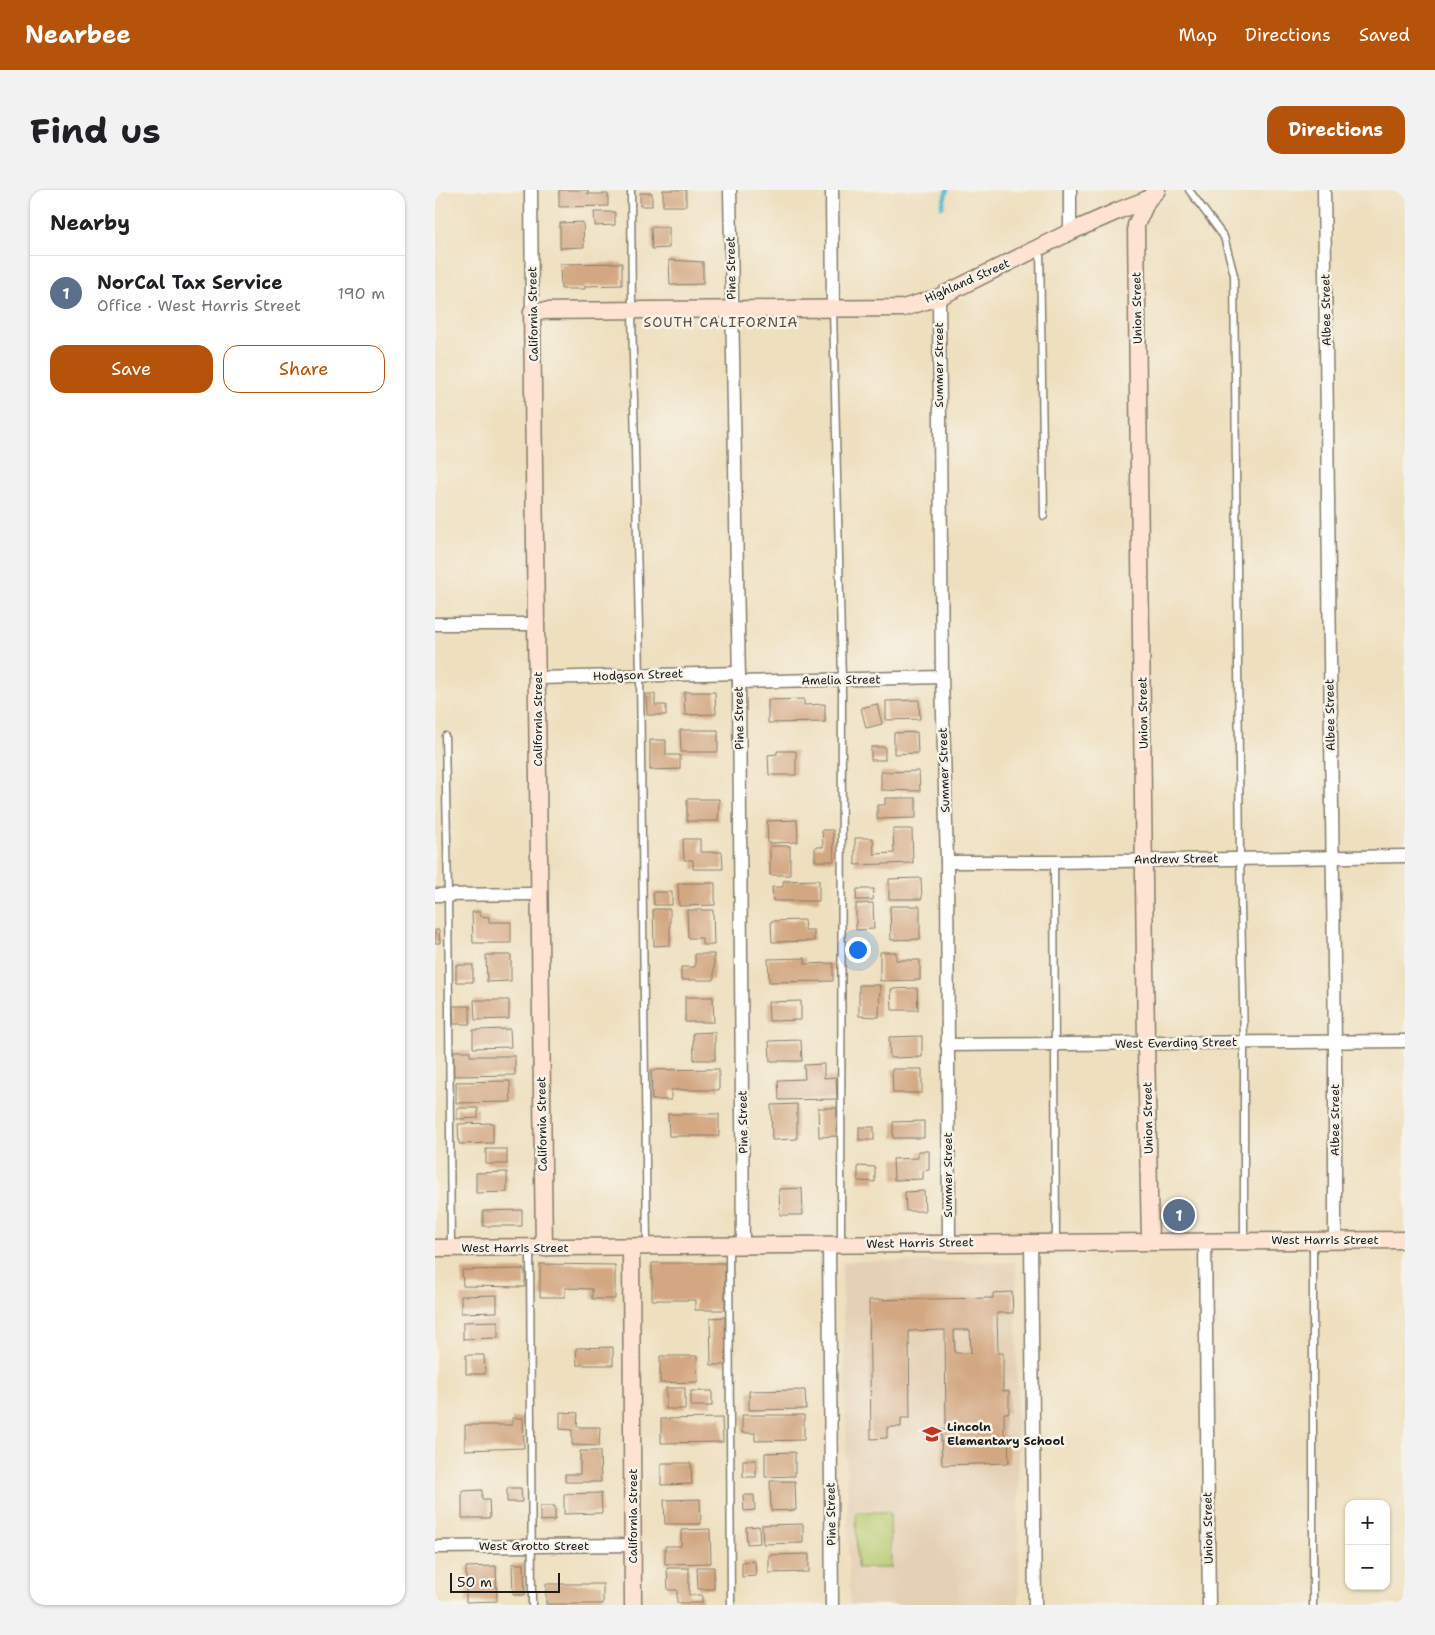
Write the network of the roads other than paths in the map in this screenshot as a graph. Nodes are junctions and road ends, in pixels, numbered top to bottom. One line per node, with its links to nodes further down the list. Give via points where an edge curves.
1 (531, 190): 14 (street, California Street)
2 (631, 190): 15 (lane)
3 (730, 190): 13 (street, Pine Street)
4 (832, 190): 12 (street)
5 (1070, 190): 9 (street)
6 (1189, 190): 27 (lane, via 1224,237 1234,276)
7 (1324, 190): 25 (street, Albee Street)
8 (1153, 195): 9 (street, Highland Street); 28 (street, Union Street, via 1136,225)
9 (1070, 232): 10 (street, Highland Street)
10 (1040, 247): 11 (street, Highland Street); 16 (lane)
11 (939, 296): 12 (street, Highland Street, via 903,308); 21 (street, Summer Street)
12 (833, 307): 13 (street, Highland Street); 23 (lane)
13 (732, 310): 15 (street, Highland Street); 20 (street, Pine Street)
14 (533, 311): 15 (street, Highland Street); 18 (street, California Street)
15 (632, 311): 19 (lane)
16 (1044, 516)
17 (435, 624): 18 (street)
18 (537, 624): 22 (street, California Street)
19 (640, 676): 20 (street, Hodgson Street); 22 (street, Hodgson Street); 51 (lane)
20 (739, 677): 23 (street, Amelia Street); 50 (street, Pine Street)
21 (942, 677): 23 (street, Amelia Street); 29 (street, Summer Street)
22 (538, 678): 32 (street, California Street)
23 (842, 680): 49 (lane)
24 (445, 736): 31 (lane)
25 (1332, 856): 26 (street, Andrew Street); 27 (street, Andrew Street); 36 (street, Albee Street)
26 (1405, 856)
27 (1240, 858): 28 (street, Andrew Street); 35 (lane)
28 (1145, 859): 30 (street, Andrew Street); 38 (street, Union Street)
29 (947, 862): 30 (street, Andrew Street); 39 (street, Summer Street)
30 (1054, 862): 37 (lane)
31 (448, 894): 32 (street); 33 (street); 52 (lane)
32 (539, 894): 53 (street, California Street)
33 (435, 895)
34 (1405, 1041): 36 (street, West Everding Street)
35 (1244, 1042): 36 (street, West Everding Street); 38 (street, West Everding Street); 40 (lane)
36 (1335, 1042): 42 (street, Albee Street)
37 (1055, 1044): 38 (street, West Everding Street); 39 (street, West Everding Street); 47 (lane)
38 (1146, 1044): 44 (street, Union Street)
39 (947, 1045): 48 (street, Summer Street)
40 (1244, 1240): 41 (street, West Harris Street); 45 (street, West Harris Street)
41 (1313, 1240): 42 (street, West Harris Street); 63 (lane)
42 (1335, 1240): 43 (street, West Harris Street)
43 (1405, 1240)
44 (1150, 1241): 45 (street, West Harris Street); 47 (street, West Harris Street)
45 (1205, 1241): 62 (street, Union Street)
46 (1031, 1242): 47 (street, West Harris Street); 48 (street, West Harris Street); 61 (street)
47 (1056, 1242)
48 (949, 1243): 49 (street, West Harris Street)
49 (835, 1244): 50 (street, West Harris Street); 60 (street, Pine Street)
50 (736, 1245): 51 (street, West Harris Street); 59 (lane)
51 (639, 1246): 53 (street, West Harris Street); 54 (street, California Street)
52 (443, 1248): 53 (street, West Harris Street)
53 (537, 1248): 55 (lane)
54 (633, 1545): 55 (street, West Grotto Street); 58 (street, California Street)
55 (531, 1546): 56 (street, West Grotto Street); 57 (lane)
56 (435, 1547)
57 (532, 1605)
58 (633, 1605)
59 (731, 1605)
60 (832, 1605)
61 (1035, 1605)
62 (1209, 1605)
63 (1313, 1605)

